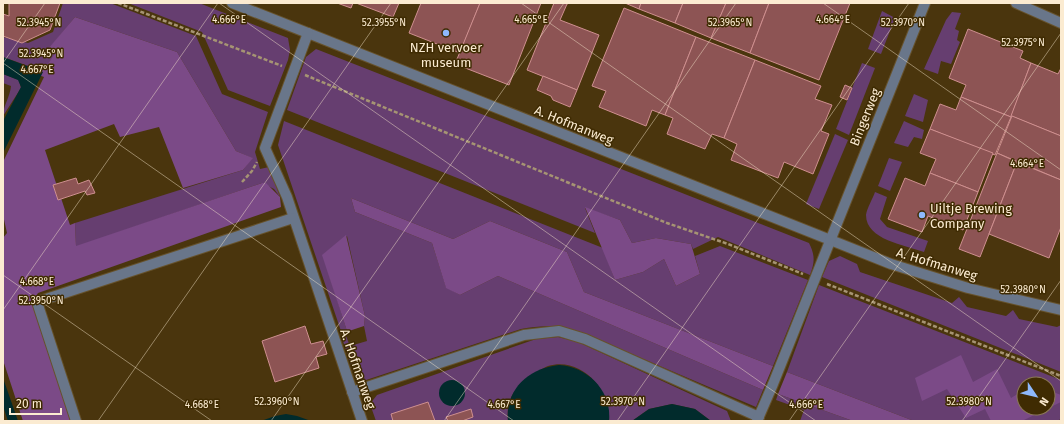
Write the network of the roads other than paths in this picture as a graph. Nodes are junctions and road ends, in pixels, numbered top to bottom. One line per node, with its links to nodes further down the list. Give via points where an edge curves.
1 (232, 3): 5 (street, A. Hofmanweg)
2 (924, 3): 7 (street, Bingerweg)
3 (1016, 3): 4 (street)
4 (1061, 23)
5 (308, 33): 6 (street, A. Hofmanweg, via 265,148); 7 (street, A. Hofmanweg)
6 (293, 218): 9 (street, A. Hofmanweg); 11 (street, via 37,302)
7 (830, 241): 8 (street, A. Hofmanweg, via 891,264 968,288); 10 (street)
8 (1061, 310)
9 (352, 392): 10 (street, via 524,334 560,331 585,339); 12 (street, A. Hofmanweg)
10 (758, 419)
11 (76, 421)
12 (362, 421)

